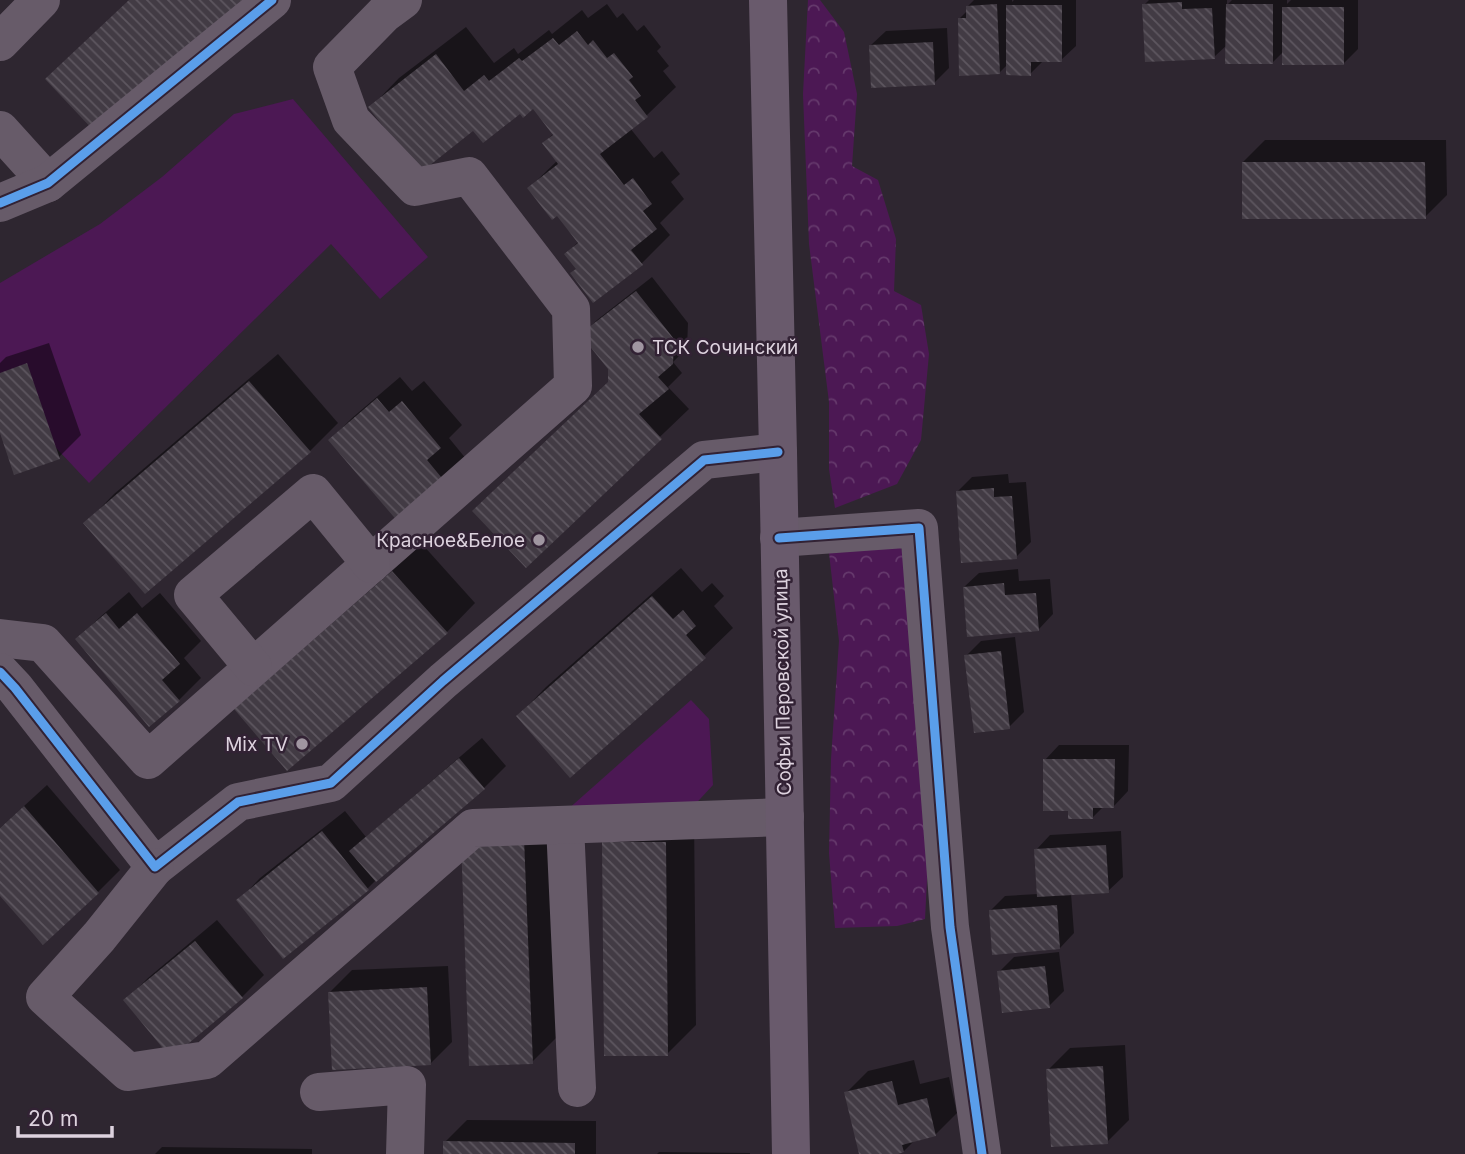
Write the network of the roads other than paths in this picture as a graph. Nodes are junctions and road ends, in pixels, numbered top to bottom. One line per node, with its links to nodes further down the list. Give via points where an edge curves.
1 (41, 0): 5 (street)
2 (272, 0): 7 (street)
3 (403, 0): 11 (street, via 331,67 351,120 415,187 469,176 571,309 573,386)
4 (768, 0): 9 (main road, Софьи Перовской улица)
5 (0, 42)
6 (0, 131): 7 (street)
7 (48, 183): 8 (street)
8 (0, 203)
9 (778, 452): 10 (main road, Софьи Перовской улица); 17 (street, via 704,460 443,681 331,783 238,802)
10 (779, 538): 15 (main road, Софьи Перовской улица); 22 (street, via 919,528 950,928)
11 (371, 564): 13 (street); 13 (street, via 313,493 193,596)
12 (0, 638): 13 (street, via 43,643 148,760)
13 (253, 667)
14 (0, 672): 17 (street)
15 (785, 817): 16 (street); 21 (main road, Софьи Перовской улица)
16 (565, 825): 17 (street, via 473,828 207,1060 128,1072 46,997); 18 (street)
17 (155, 867)
18 (577, 1088)
19 (319, 1092): 20 (street, via 407,1085)
20 (405, 1154)
21 (791, 1154)
22 (982, 1154)

